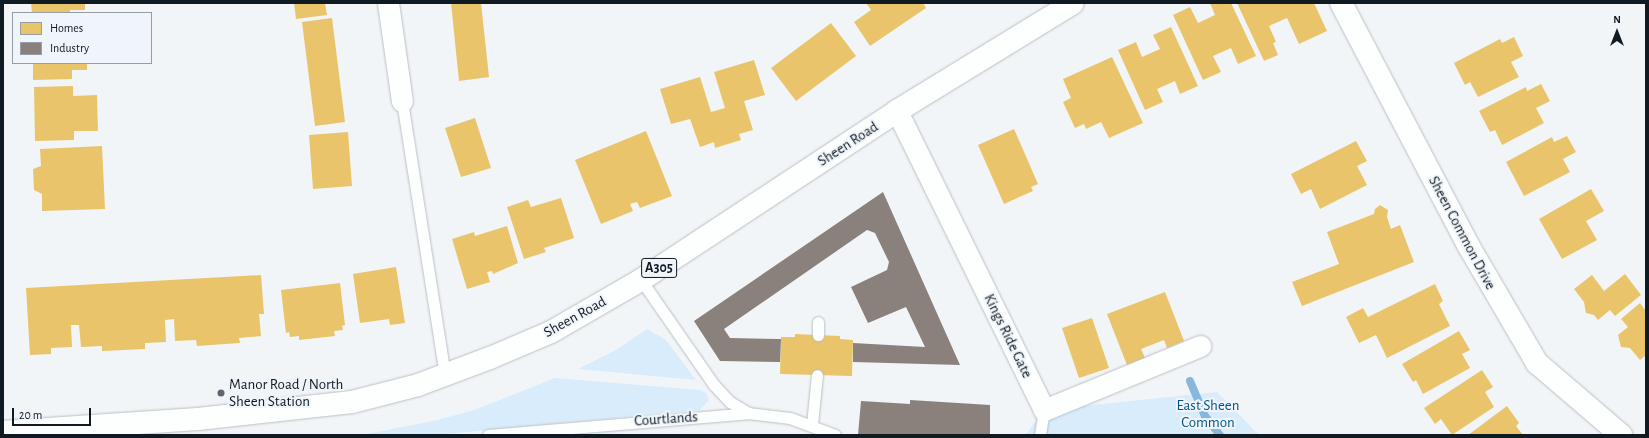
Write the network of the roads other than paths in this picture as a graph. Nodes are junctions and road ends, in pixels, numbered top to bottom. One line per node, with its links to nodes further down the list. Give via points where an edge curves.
1 (388, 3): 4 (street)
2 (1073, 3): 5 (main road, Sheen Road / A305)
3 (1341, 3): 21 (main road, Sheen Common Drive, via 1468,245 1537,363)
4 (402, 101): 10 (lane)
5 (897, 111): 6 (main road, Sheen Road / A305); 12 (street, Kings Ride Gate)
6 (641, 280): 10 (main road, Sheen Road / A305, via 551,332); 13 (lane, Courtlands, via 714,385 730,402)
7 (818, 322): 8 (lane)
8 (818, 335)
9 (1200, 346): 12 (street)
10 (445, 375): 15 (main road, Sheen Road / A305, via 352,402)
11 (817, 375): 14 (lane)
12 (1044, 410): 20 (lane)
13 (748, 413): 14 (lane, Courtlands, via 768,414); 18 (lane, Courtlands)
14 (812, 424): 19 (lane, Courtlands)
15 (156, 429): 16 (main road, Sheen Road / A305)
16 (108, 430): 17 (main road, Sheen Road / A305)
17 (3, 432)
18 (488, 435)
19 (835, 435)
20 (1040, 435)
21 (1621, 435)

